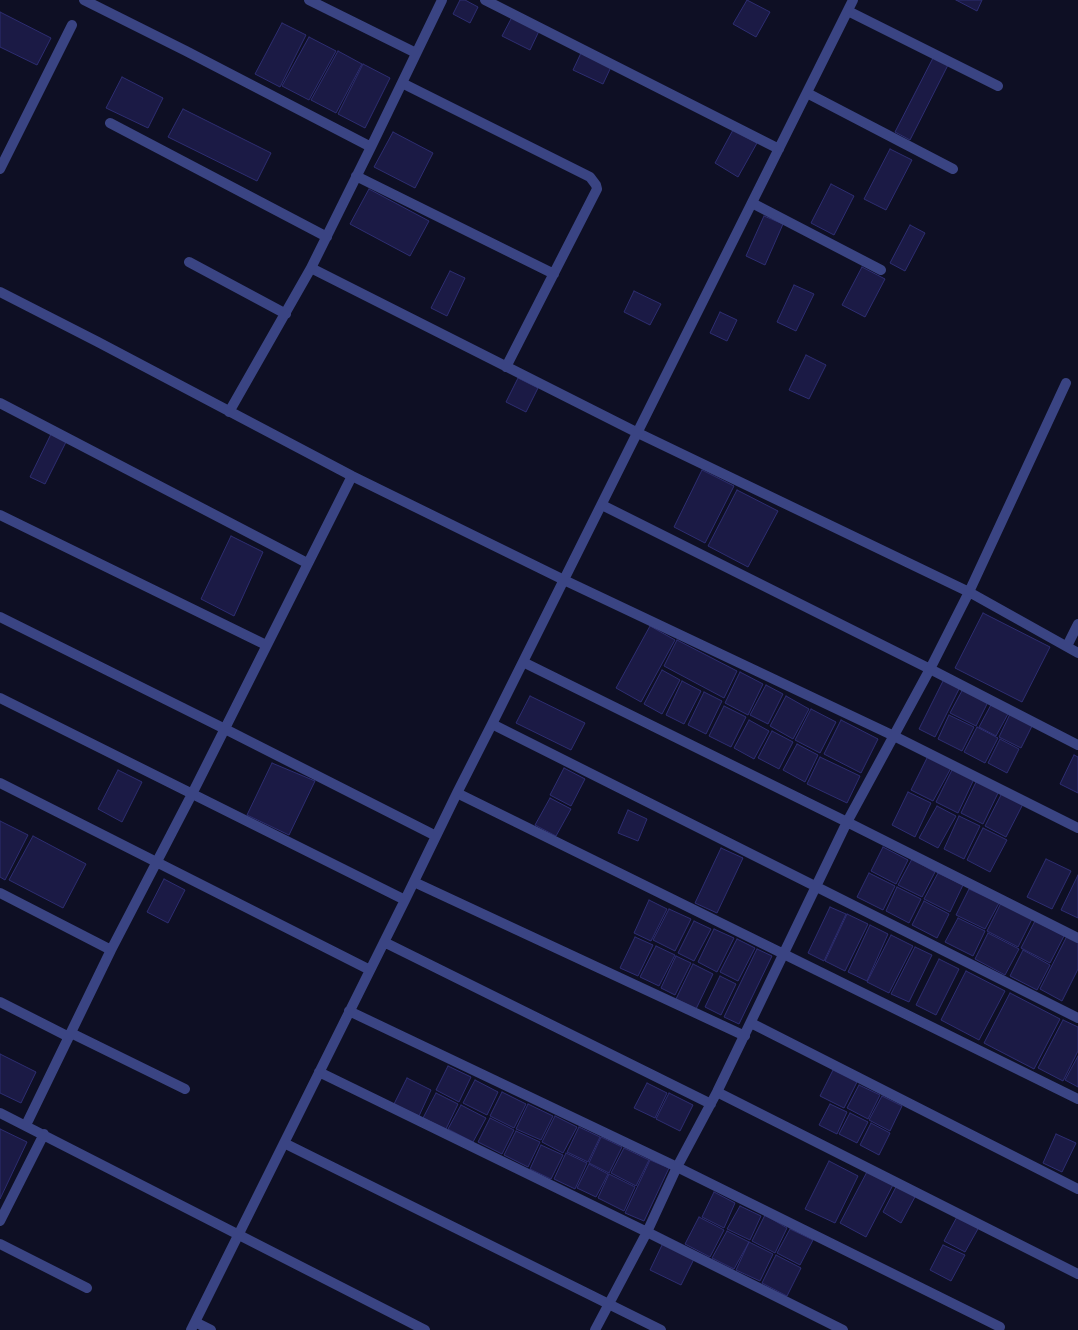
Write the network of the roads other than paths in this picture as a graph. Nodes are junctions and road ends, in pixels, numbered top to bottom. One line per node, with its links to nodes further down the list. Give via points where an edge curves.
1 (84, 0): 13 (street)
2 (309, 0): 8 (street)
3 (442, 0): 8 (street)
4 (485, 0): 14 (street)
5 (853, 0): 6 (street)
6 (848, 11): 10 (street); 11 (street)
7 (72, 25): 16 (street)
8 (416, 53): 9 (street)
9 (402, 83): 13 (street); 23 (street, via 594,181 597,189)
10 (998, 86)
11 (807, 93): 14 (street); 15 (street)
12 (110, 123): 19 (street)
13 (371, 147): 17 (street)
14 (779, 149): 18 (street)
15 (953, 168)
16 (0, 169)
17 (356, 176): 19 (street); 23 (street)
18 (752, 203): 22 (street); 30 (street)
19 (327, 237): 21 (street)
20 (189, 262): 25 (street)
21 (312, 268): 25 (street); 26 (street)
22 (880, 270)
23 (554, 274): 26 (street)
24 (0, 292): 29 (street)
25 (286, 314): 29 (street)
26 (506, 366): 30 (street)
27 (1066, 383): 36 (street)
28 (0, 403): 34 (street)
29 (229, 412): 31 (street)
30 (638, 432): 32 (street); 36 (street)
31 (352, 476): 34 (street); 35 (street)
32 (602, 505): 35 (street); 43 (street)
33 (0, 515): 39 (street)
34 (308, 563): 39 (street)
35 (564, 580): 42 (street); 47 (street)
36 (969, 592): 40 (street); 43 (street)
37 (0, 617): 46 (street)
38 (1078, 624): 40 (street)
39 (266, 645): 46 (street)
40 (1067, 646): 41 (street)
41 (1078, 653)
42 (523, 662): 45 (street); 52 (street)
43 (930, 669): 47 (street); 48 (street)
44 (0, 698): 51 (street)
45 (492, 724): 50 (street); 57 (street)
46 (225, 729): 51 (street); 54 (street)
47 (894, 736): 52 (street); 53 (street)
48 (1078, 745)
49 (0, 784): 55 (street)
50 (457, 792): 54 (street); 63 (street)
51 (192, 794): 55 (street); 59 (street)
52 (847, 822): 57 (street); 60 (street)
53 (1078, 828)
54 (436, 836): 56 (street)
55 (157, 862): 62 (street); 64 (street)
56 (414, 882): 59 (street); 70 (street)
57 (816, 886): 63 (street); 67 (street)
58 (0, 893): 62 (street)
59 (405, 900): 61 (street)
60 (1078, 938)
61 (384, 942): 64 (street); 75 (street)
62 (112, 950): 69 (street)
63 (784, 955): 68 (street); 74 (street)
64 (370, 970): 66 (street)
65 (0, 1002): 69 (street)
66 (349, 1012): 71 (street); 80 (street)
67 (1078, 1018)
68 (751, 1023): 70 (street); 81 (street)
69 (70, 1035): 72 (street); 77 (street)
70 (745, 1036): 73 (street)
71 (319, 1072): 79 (street); 83 (street)
72 (185, 1089)
73 (717, 1092): 75 (street); 86 (street)
74 (1078, 1100)
75 (711, 1104): 80 (street)
76 (0, 1113): 77 (street)
77 (26, 1125): 78 (street)
78 (44, 1134): 82 (street); 84 (street)
79 (284, 1144): 84 (street); 88 (street)
80 (677, 1166): 83 (street); 90 (street)
81 (1078, 1189)
82 (0, 1221)
83 (647, 1232): 88 (street); 95 (street)
84 (238, 1234): 89 (street); 92 (street)
85 (0, 1244): 87 (street)
86 (1078, 1274)
87 (87, 1288)
88 (608, 1304): 93 (street); 94 (street)
89 (193, 1326): 91 (street)
90 (1000, 1326)
91 (211, 1330)
92 (425, 1330)
93 (595, 1330)
94 (661, 1330)
95 (843, 1330)

